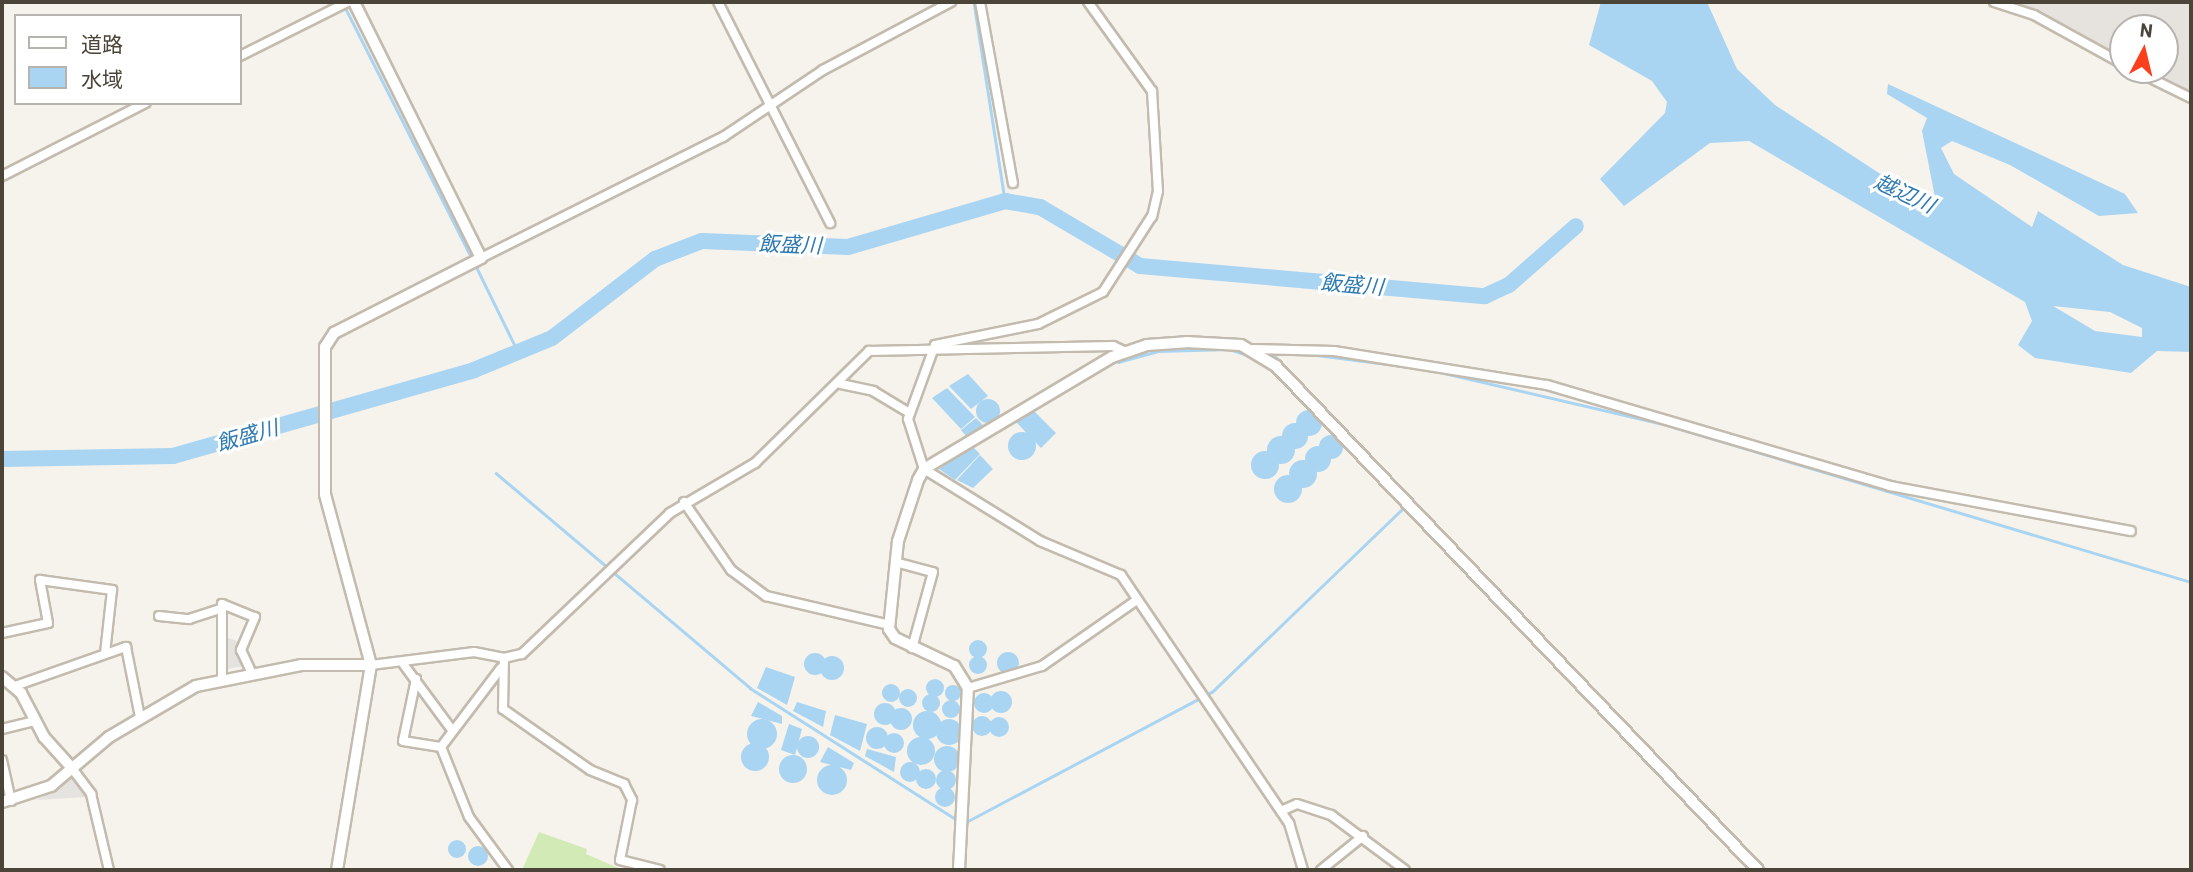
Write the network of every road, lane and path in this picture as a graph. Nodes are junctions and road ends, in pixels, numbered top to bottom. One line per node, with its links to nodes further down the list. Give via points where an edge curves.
1 (348, 2): 8 (street)
2 (354, 2): 17 (street)
3 (718, 2): 12 (street)
4 (951, 2): 12 (street)
5 (980, 2): 15 (street)
6 (1088, 2): 19 (street, via 1152,91 1158,191 1139,241 1103,292 1038,324 935,345)
7 (1994, 2): 9 (street, via 2034,15)
8 (242, 55)
9 (2109, 56)
10 (2164, 84): 11 (street)
11 (2191, 97)
12 (771, 103): 16 (street); 17 (street, via 723,137)
13 (141, 105): 14 (street)
14 (2, 176)
15 (1013, 183)
16 (830, 223)
17 (481, 258): 35 (street, via 334,333 325,347 321,434 331,533 364,626)
18 (1253, 349): 20 (street, via 1186,342); 25 (street, via 1334,351 1547,385 1890,486); 61 (street, via 1276,366)
19 (932, 351): 20 (street, via 1113,346); 21 (street, via 869,351); 22 (street)
20 (1126, 352): 23 (street)
21 (841, 384): 22 (street, via 873,391); 24 (street, via 755,463)
22 (906, 411): 23 (street)
23 (924, 469): 26 (street); 27 (street, via 1040,541 1115,570)
24 (684, 502): 30 (street, via 731,570 757,591 780,602 838,608); 34 (street, via 534,644)
25 (2131, 531)
26 (895, 562): 30 (street); 32 (street, via 933,572)
27 (1137, 600): 42 (street, via 1042,666); 51 (street)
28 (222, 608): 29 (street, via 189,619); 37 (street, via 255,617 241,650); 39 (street)
29 (159, 616)
30 (890, 625): 32 (street, via 895,638)
31 (2, 633): 33 (street, via 48,623 40,580 112,590)
32 (912, 648): 42 (street, via 954,666)
33 (105, 653): 41 (street); 43 (street, via 126,647)
34 (503, 663): 36 (street, via 474,652); 46 (street); 56 (street, via 503,709 628,789 631,809 620,860)
35 (371, 665): 36 (street); 37 (street); 54 (street)
36 (404, 665): 40 (street)
37 (251, 671): 39 (street)
38 (2, 677): 41 (street)
39 (222, 677): 43 (street)
40 (416, 679): 46 (street); 47 (street, via 402,741)
41 (15, 686): 44 (street)
42 (968, 688): 57 (street)
43 (139, 717): 49 (street)
44 (35, 721): 45 (street); 49 (street)
45 (2, 729)
46 (452, 730): 47 (street)
47 (441, 747): 55 (street, via 451,784)
48 (2, 760): 50 (street)
49 (71, 767): 50 (street, via 41,792); 53 (street, via 91,794)
50 (6, 801)
51 (1281, 811): 52 (street, via 1305,806); 58 (street)
52 (1363, 836): 59 (street); 60 (street)
53 (109, 870)
54 (337, 870)
55 (508, 870)
56 (660, 870)
57 (959, 870)
58 (1303, 870)
59 (1321, 870)
60 (1405, 870)
61 (1758, 870)

